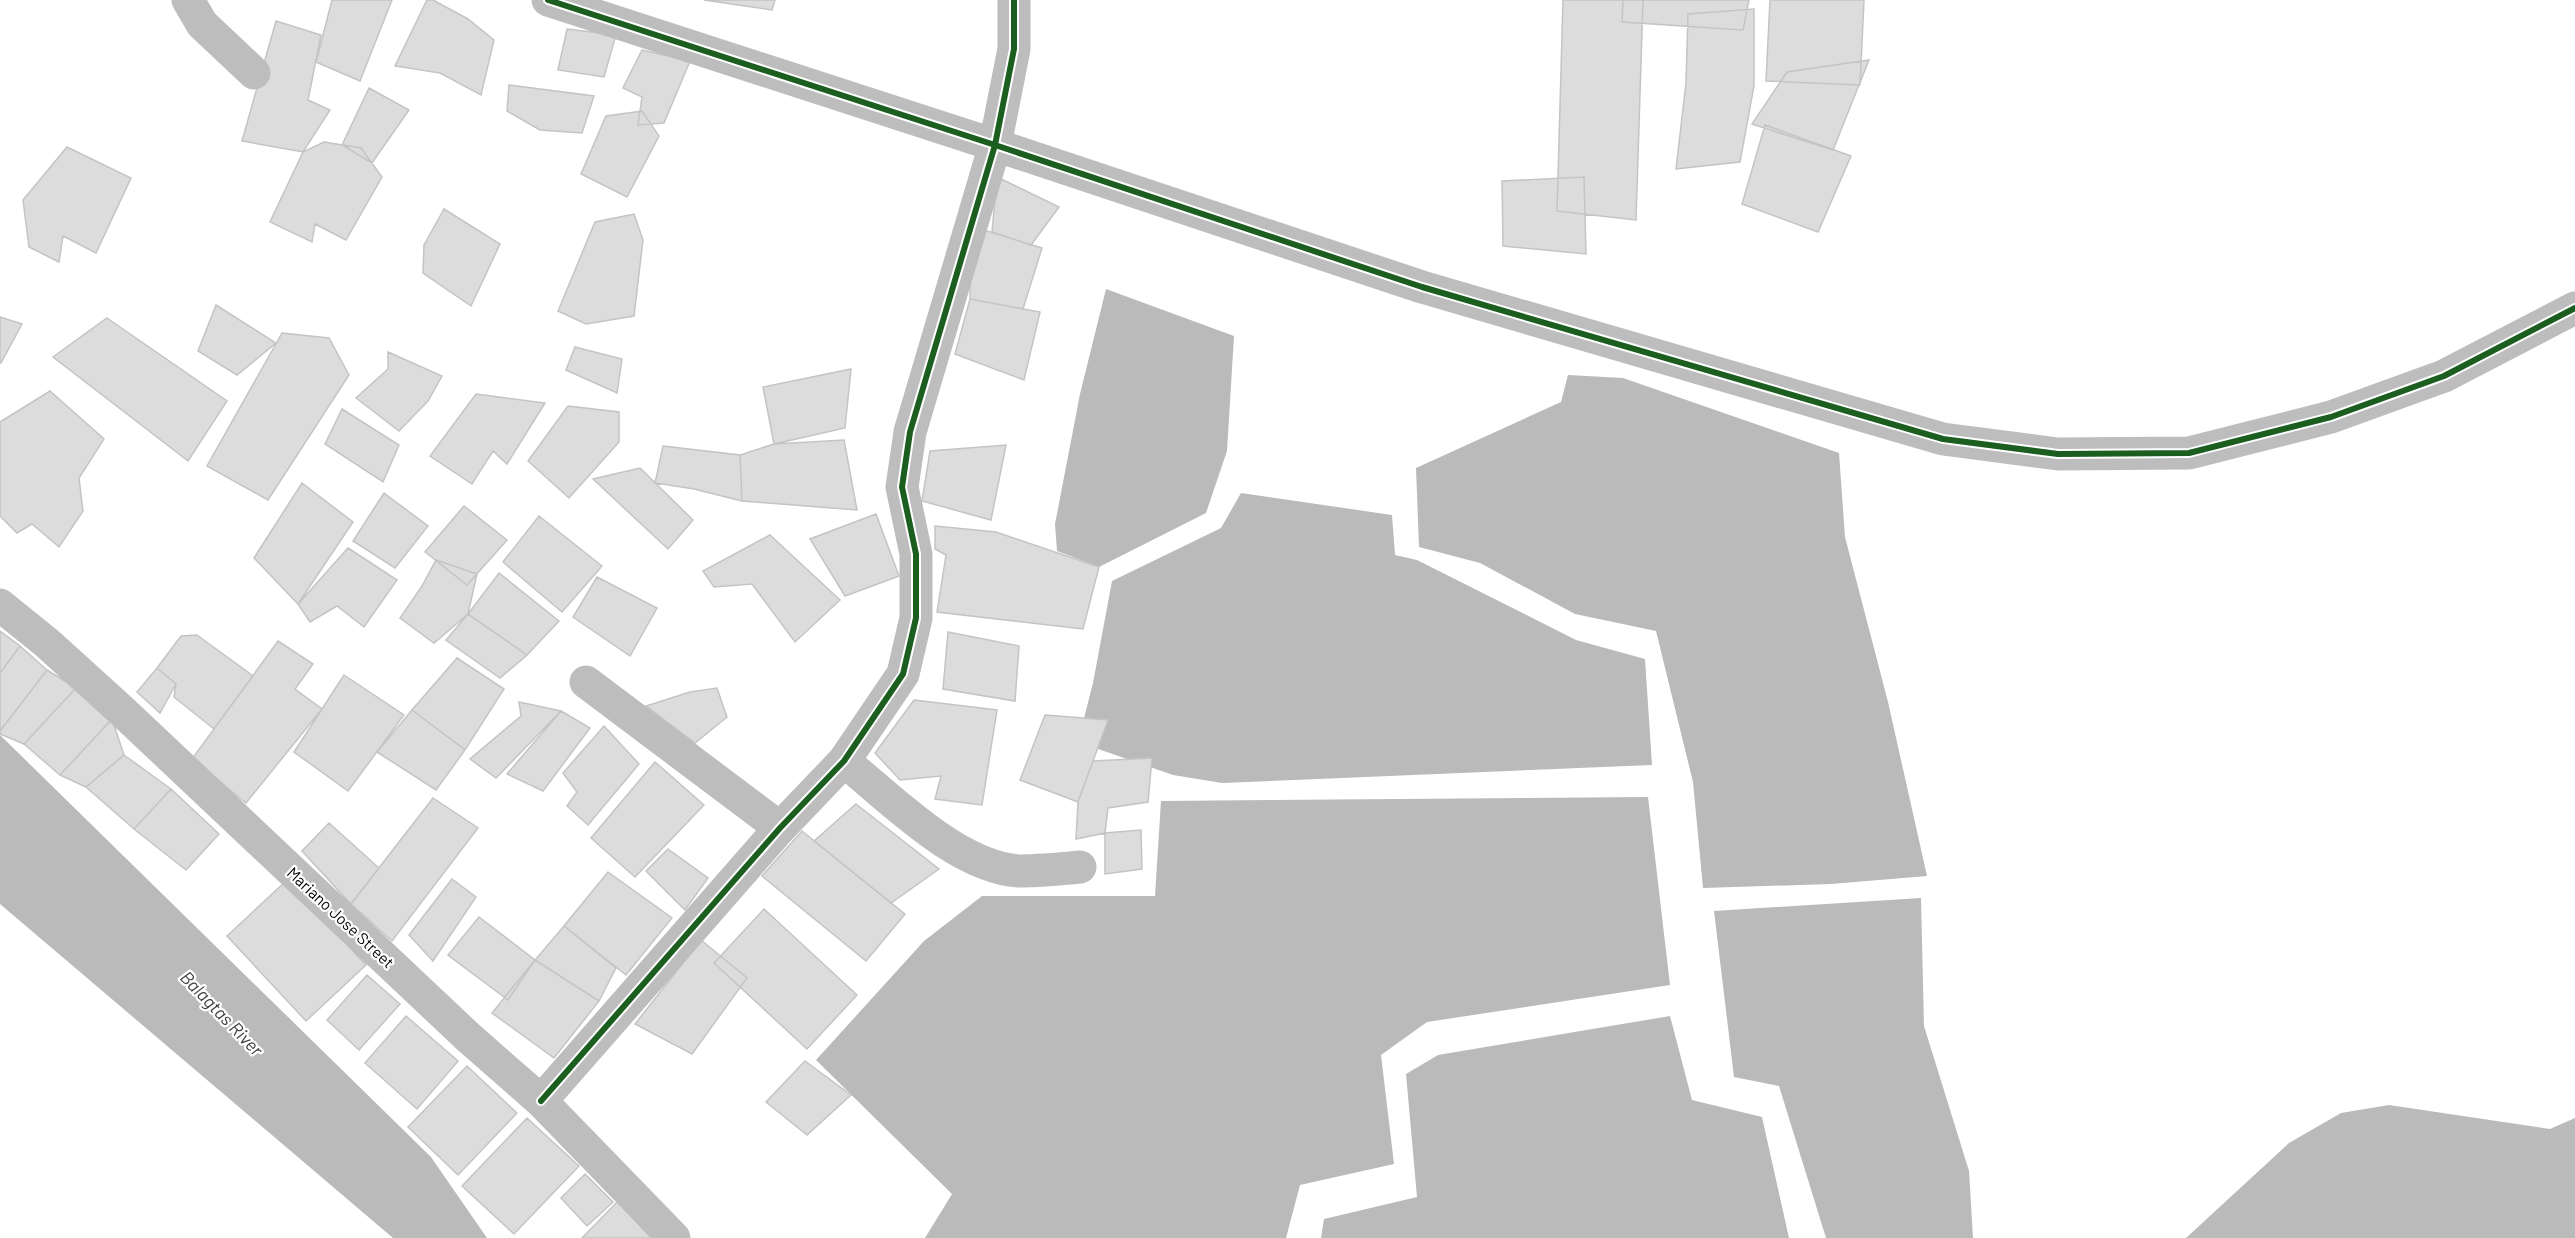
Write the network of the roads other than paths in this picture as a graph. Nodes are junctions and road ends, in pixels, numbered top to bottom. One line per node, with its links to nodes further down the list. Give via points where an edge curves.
1 (188, 0): 4 (street, via 202,24)
2 (548, 0): 5 (street)
3 (1014, 0): 5 (street, via 1014,49)
4 (254, 73)
5 (995, 145): 6 (street, via 1422,287 1943,439 2058,454 2188,453 2331,417 2444,376); 9 (street, via 910,432 902,487 916,554 916,618 903,674)
6 (2575, 308)
7 (0, 605): 12 (street, Mariano Jose Street, via 122,711)
8 (586, 682): 10 (street)
9 (844, 761): 10 (street); 11 (street, via 951,848 1018,871)
10 (780, 828): 12 (street)
11 (1080, 867)
12 (541, 1101): 13 (street, Mariano Jose Street)
13 (674, 1238)

